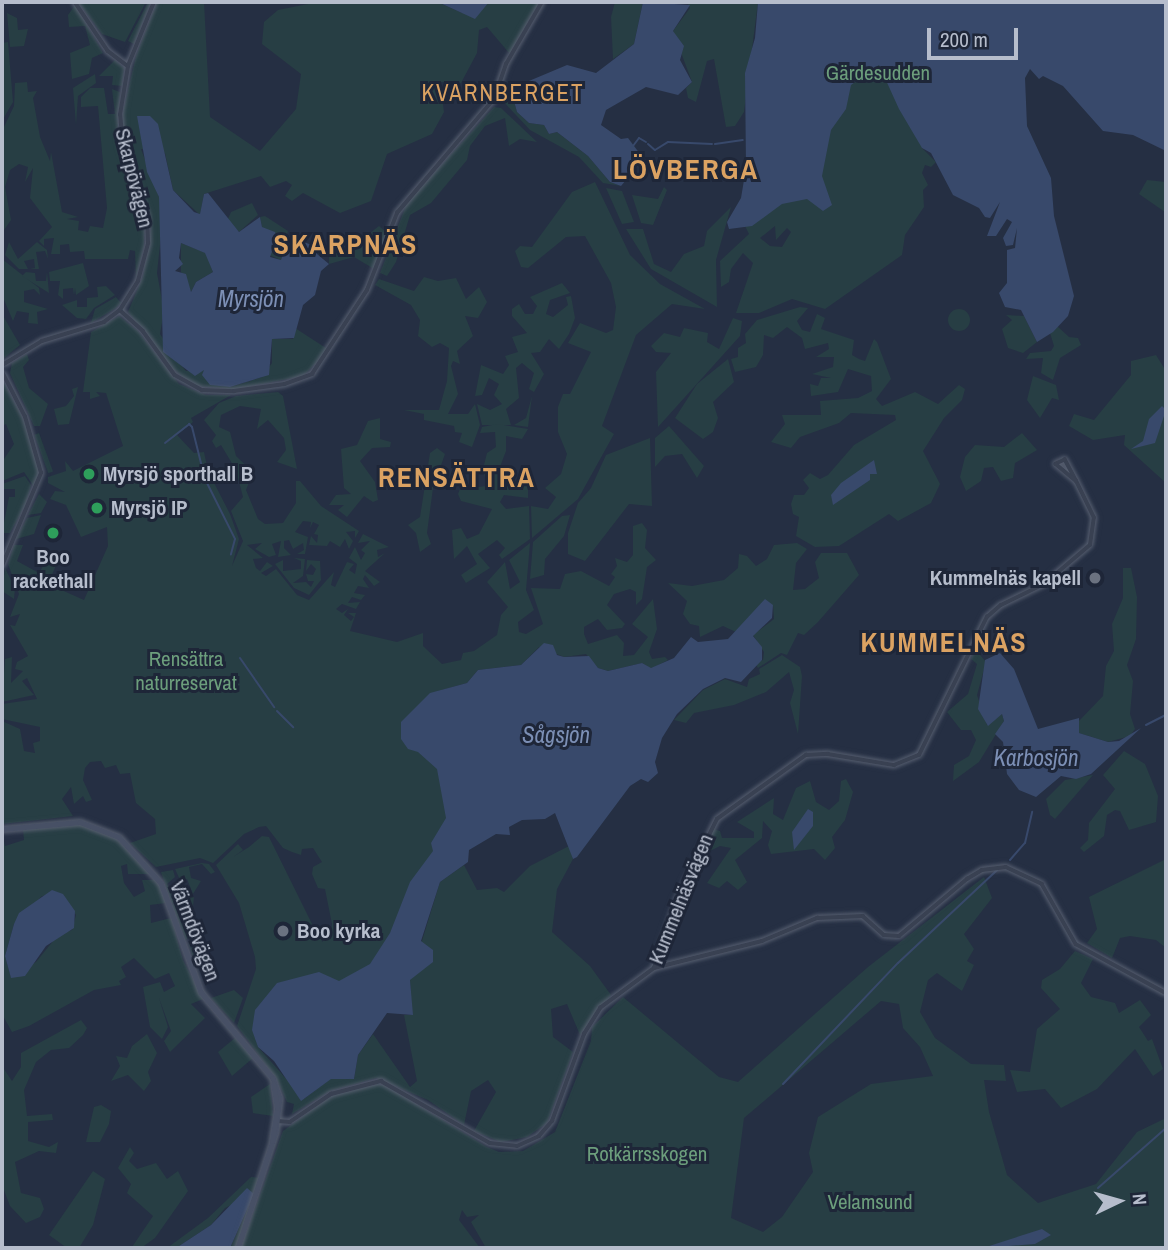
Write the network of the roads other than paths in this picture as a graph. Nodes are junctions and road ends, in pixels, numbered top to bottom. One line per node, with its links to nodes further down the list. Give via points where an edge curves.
1 (75, 2): 4 (street, via 112,55)
2 (154, 2): 4 (street, Skarpövägen)
3 (542, 2): 5 (street, via 506,64 494,99 397,213 372,282 320,367 298,381 218,392 195,387 175,375 143,331)
4 (128, 65): 5 (street, Skarpövägen, via 120,136 149,230 138,281)
5 (120, 310): 6 (street, Skarpövägen, via 91,328 32,345)
6 (3, 363): 7 (street)
7 (2, 374): 9 (street, via 25,417 41,473)
8 (1076, 481): 8 (street, Kummelnäsvägen, via 1065,460 1056,464 1060,471); 11 (street, Kummelnäsvägen, via 1095,524 1090,545 1044,584 987,617 922,751 894,765 821,753 806,755 736,802 705,836 662,936)
9 (2, 566)
10 (2, 829): 13 (main road, Värmdövägen, via 80,822 118,838 160,883 201,992 279,1089)
11 (654, 968): 12 (street, via 762,941 817,918 863,916 884,935 898,936 967,879 982,870 1006,867 1042,884 1076,944); 13 (street, Kummelnäsvägen, via 600,1009 581,1041 552,1121 526,1143 490,1143 381,1081 331,1094 292,1121)
12 (1166, 993)
13 (277, 1121): 14 (main road, Värmdövägen, via 266,1172)
14 (238, 1248)

